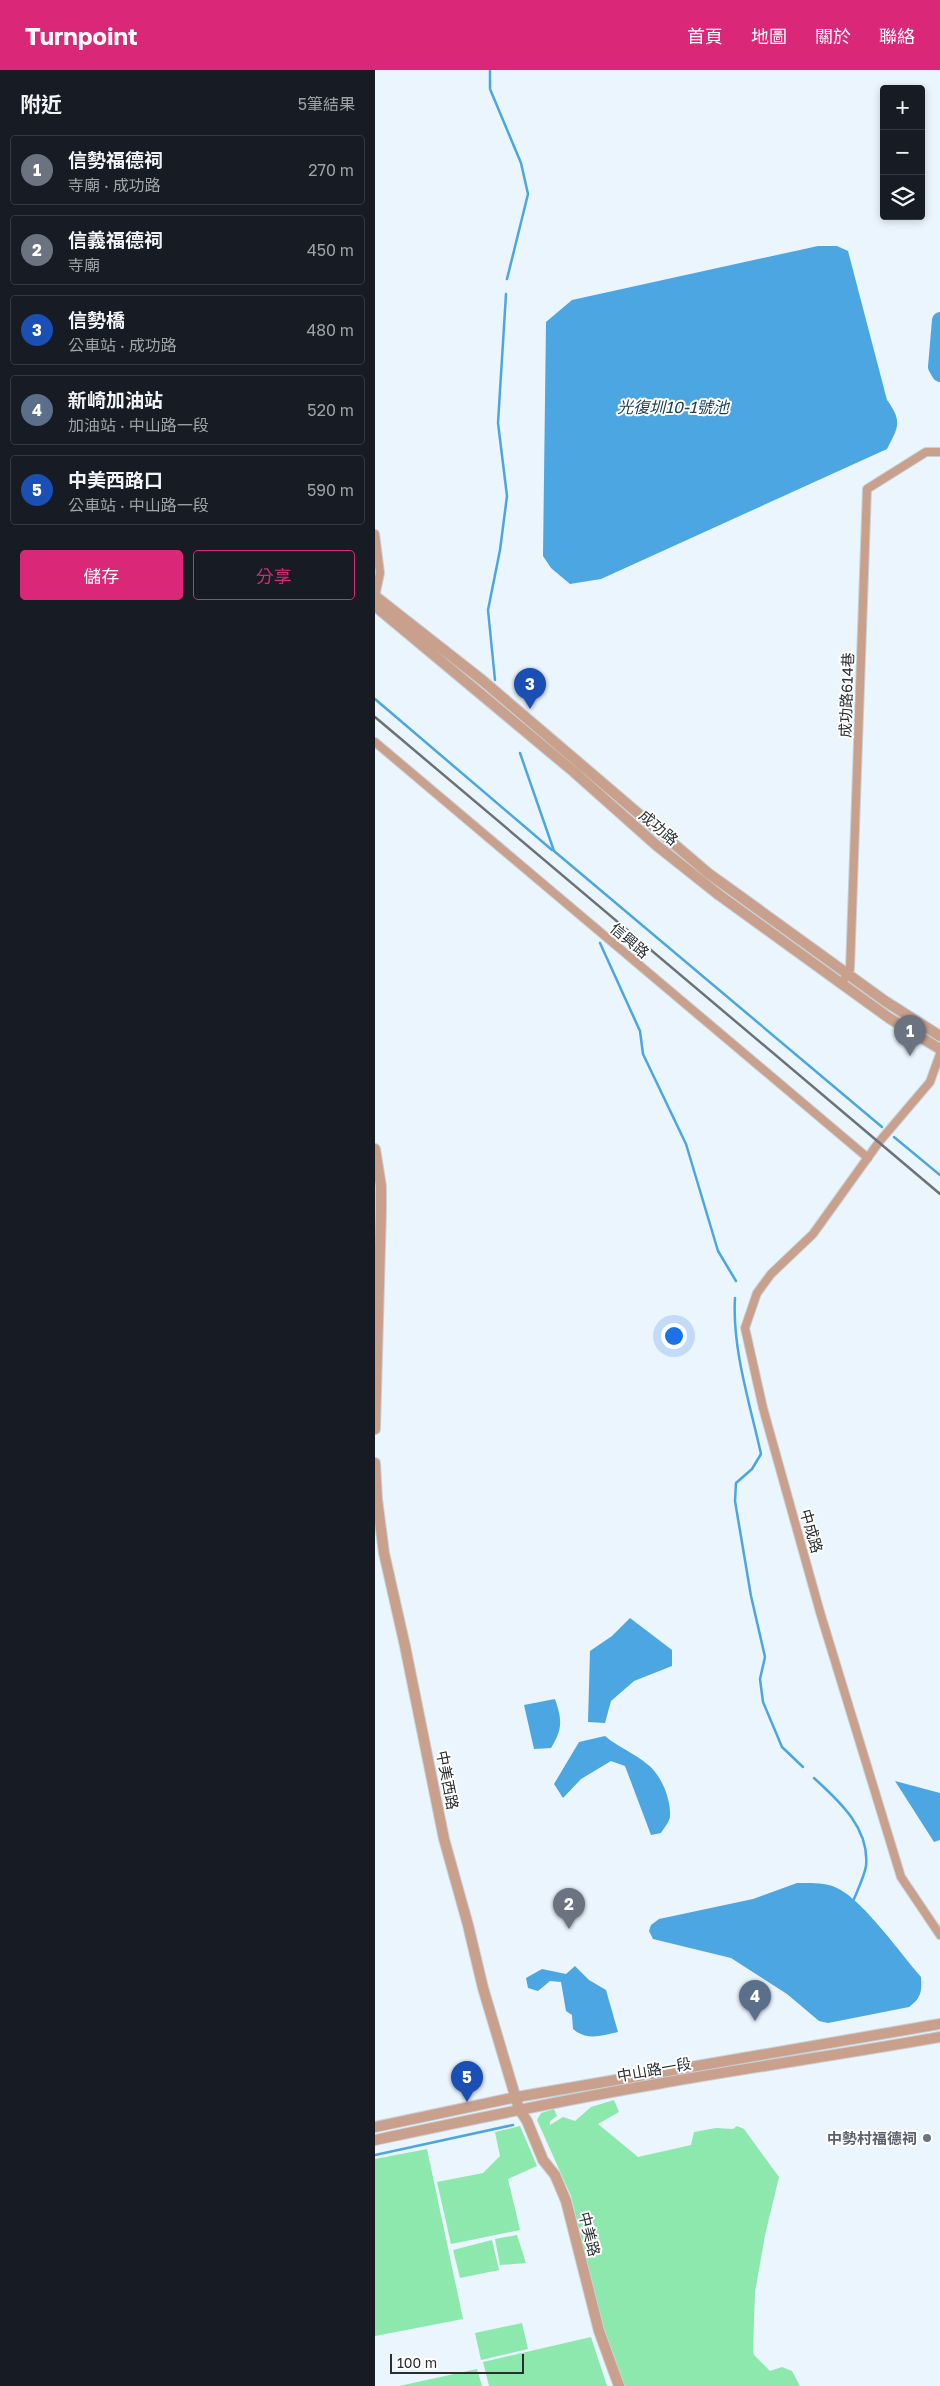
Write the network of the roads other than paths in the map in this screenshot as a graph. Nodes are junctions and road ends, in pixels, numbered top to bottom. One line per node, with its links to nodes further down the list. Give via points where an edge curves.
1 (940, 452): 5 (street, 成功路614巷, via 926,452 867,489 850,969)
2 (375, 534): 3 (street, via 380,573)
3 (375, 599): 5 (street, 成功路, via 481,680 707,873)
4 (375, 742): 10 (street, 信興路)
5 (845, 978): 6 (street, 成功路); 7 (street, 成功路, via 889,1018)
6 (940, 1036)
7 (940, 1049)
8 (940, 1054): 10 (street, 中成路, via 930,1082)
9 (375, 1149): 11 (street, via 381,1186)
10 (868, 1158): 13 (street, 中成路, via 813,1234 771,1274 757,1293 745,1328 763,1408 820,1612 901,1877)
11 (375, 1429)
12 (375, 1463): 19 (street, 中美西路, via 384,1553 444,1839 483,1988)
13 (940, 1935)
14 (940, 2024): 16 (street, 中山路一段)
15 (940, 2037): 17 (street, 中山路一段)
16 (760, 2055): 17 (street); 18 (street, 中山路一段)
17 (762, 2068): 18 (street, 中山路一段)
18 (658, 2078): 19 (street, 中山路一段); 20 (street, 中山路一段)
19 (517, 2097): 20 (street, 中美路); 21 (street, 中山路一段)
20 (519, 2109): 22 (street, 中山路一段); 23 (street, 中美路, via 567,2201 599,2331)
21 (375, 2127)
22 (375, 2140)
23 (619, 2386)

